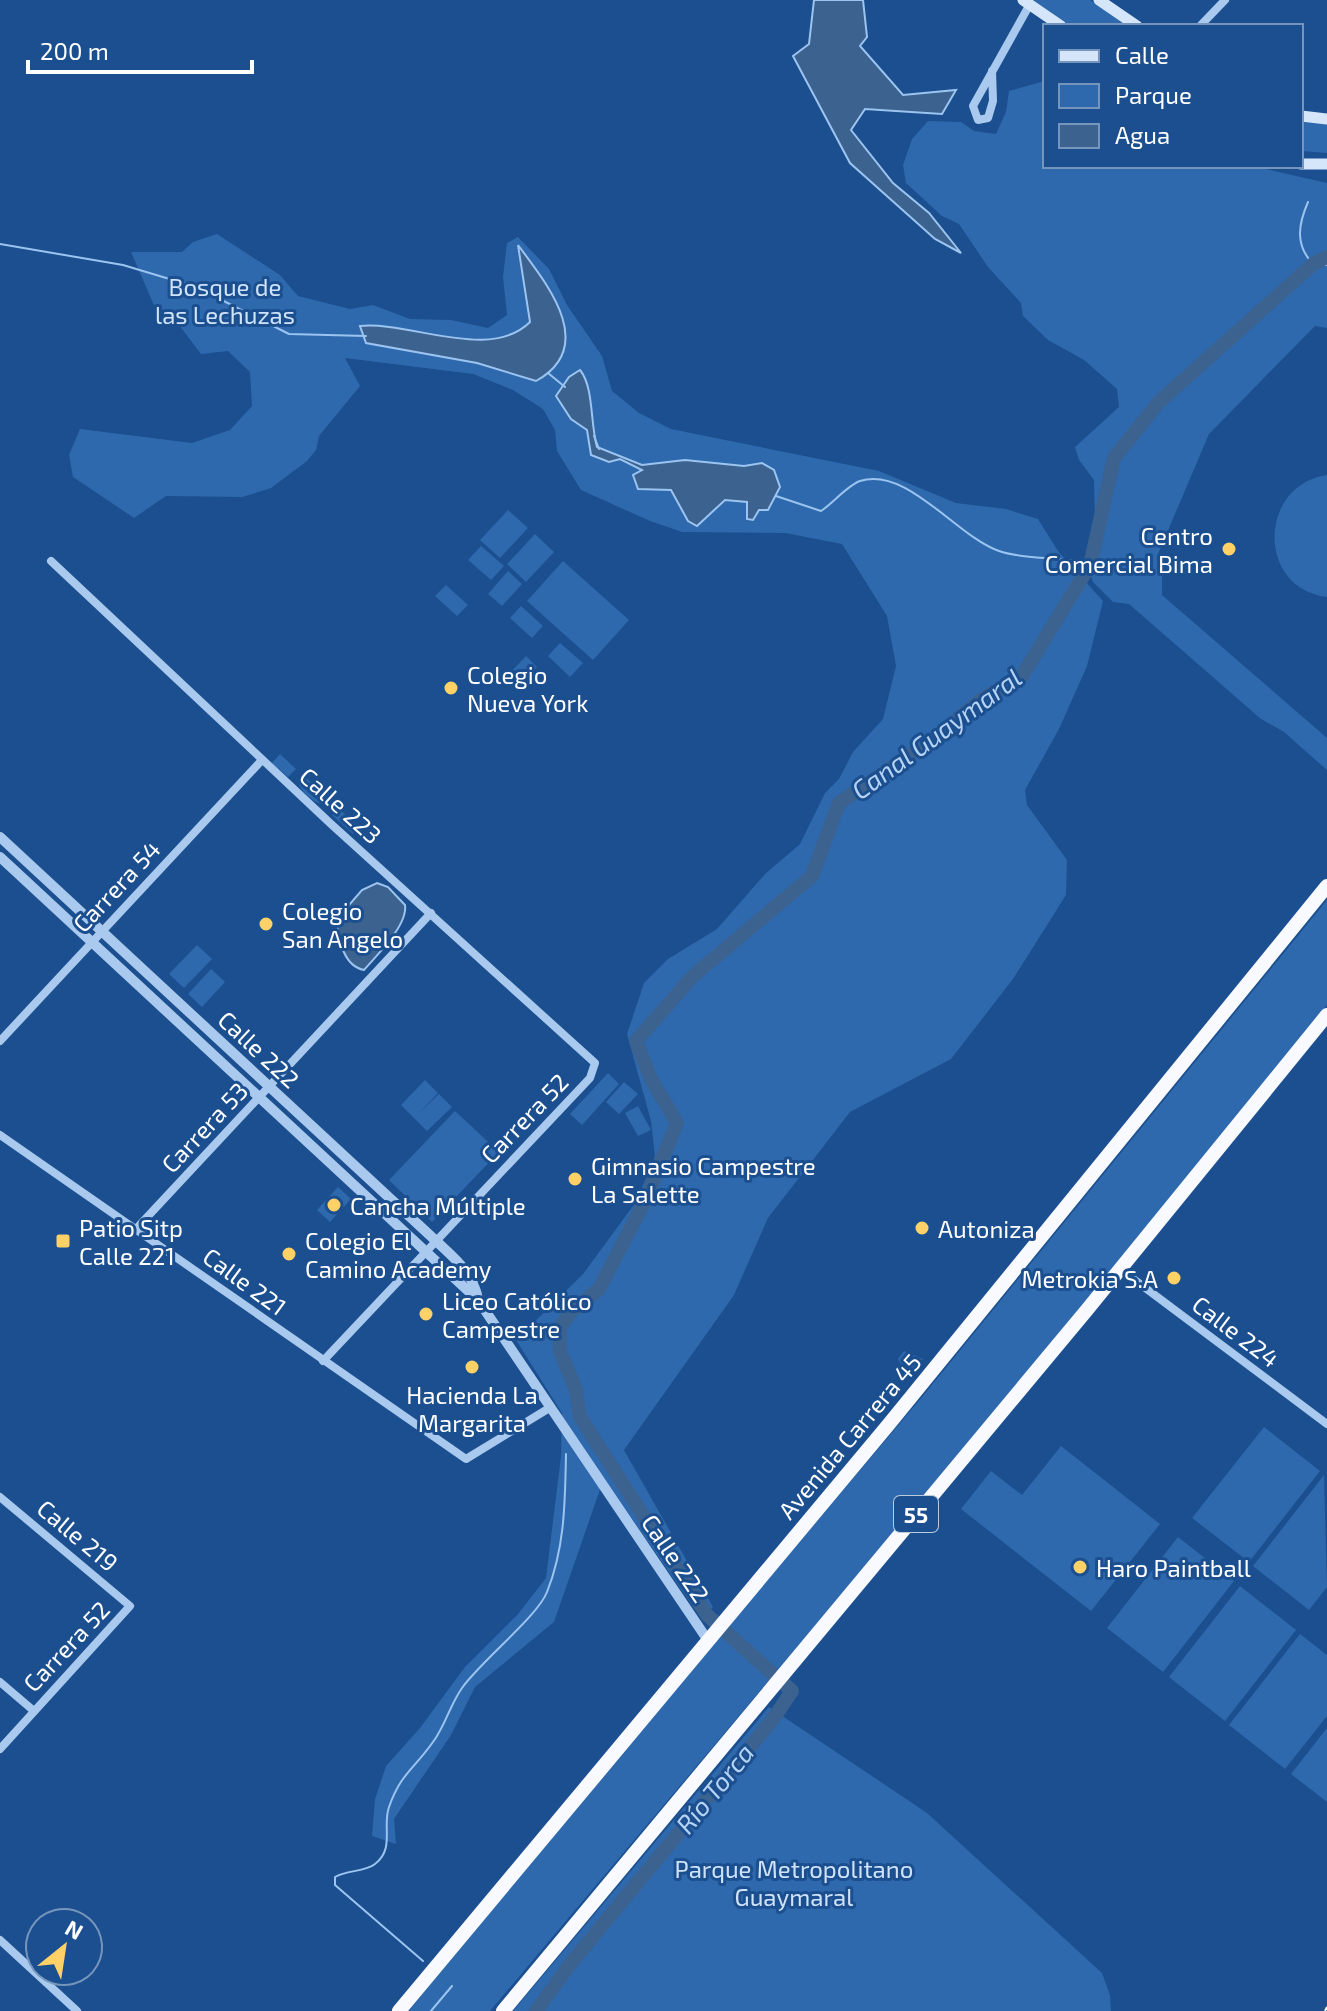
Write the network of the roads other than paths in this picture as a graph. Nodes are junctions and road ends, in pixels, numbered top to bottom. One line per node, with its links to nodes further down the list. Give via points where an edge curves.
1 (1099, 0): 5 (main road)
2 (1225, 0): 6 (street)
3 (1026, 2): 4 (main road); 7 (street)
4 (1058, 24)
5 (1134, 24)
6 (1202, 24)
7 (992, 71): 7 (street, via 973,106 978,120 988,118 992,108)
8 (1303, 116): 9 (main road)
9 (1327, 119)
10 (1303, 164): 11 (main road)
11 (1327, 164)
12 (51, 561): 13 (street, Calle 223)
13 (262, 760): 17 (street, Calle 223); 18 (street, Carrera 54)
14 (0, 837): 18 (street, Calle 222)
15 (0, 857): 19 (street, Calle 222)
16 (1327, 886): 36 (highway, Avenida Carrera 45)
17 (431, 913): 22 (street, Calle 223, via 591,1058 595,1063); 23 (street, Carrera 53)
18 (102, 931): 19 (street, Carrera 54); 23 (street, Calle 222)
19 (91, 943): 21 (street, Carrera 54); 24 (street, Calle 222)
20 (1327, 1015): 29 (highway, 55)
21 (0, 1041)
22 (590, 1078): 27 (street, Carrera 52)
23 (269, 1086): 24 (street, Carrera 53); 27 (street, Calle 222)
24 (258, 1098): 26 (street, Carrera 53); 28 (street, Calle 222)
25 (0, 1135): 26 (street, Calle 221)
26 (136, 1229): 31 (street, Calle 221)
27 (435, 1240): 28 (street, Carrera 52); 30 (street, Calle 222, via 472,1279)
28 (425, 1250): 30 (street, Calle 222); 31 (street, Carrera 52)
29 (1120, 1269): 33 (street, Calle 224); 43 (highway, 55)
30 (478, 1300): 32 (street, Calle 222)
31 (323, 1361): 32 (street, Calle 221, via 466,1459)
32 (551, 1407): 36 (street, Calle 222)
33 (1327, 1424)
34 (0, 1497): 35 (street, Calle 219)
35 (130, 1606): 38 (street, Carrera 52)
36 (707, 1639): 42 (highway, Avenida Carrera 45)
37 (0, 1682): 38 (street)
38 (34, 1711): 39 (street, Carrera 52)
39 (0, 1749)
40 (0, 1940): 41 (street)
41 (77, 2011)
42 (399, 2011)
43 (503, 2011)

